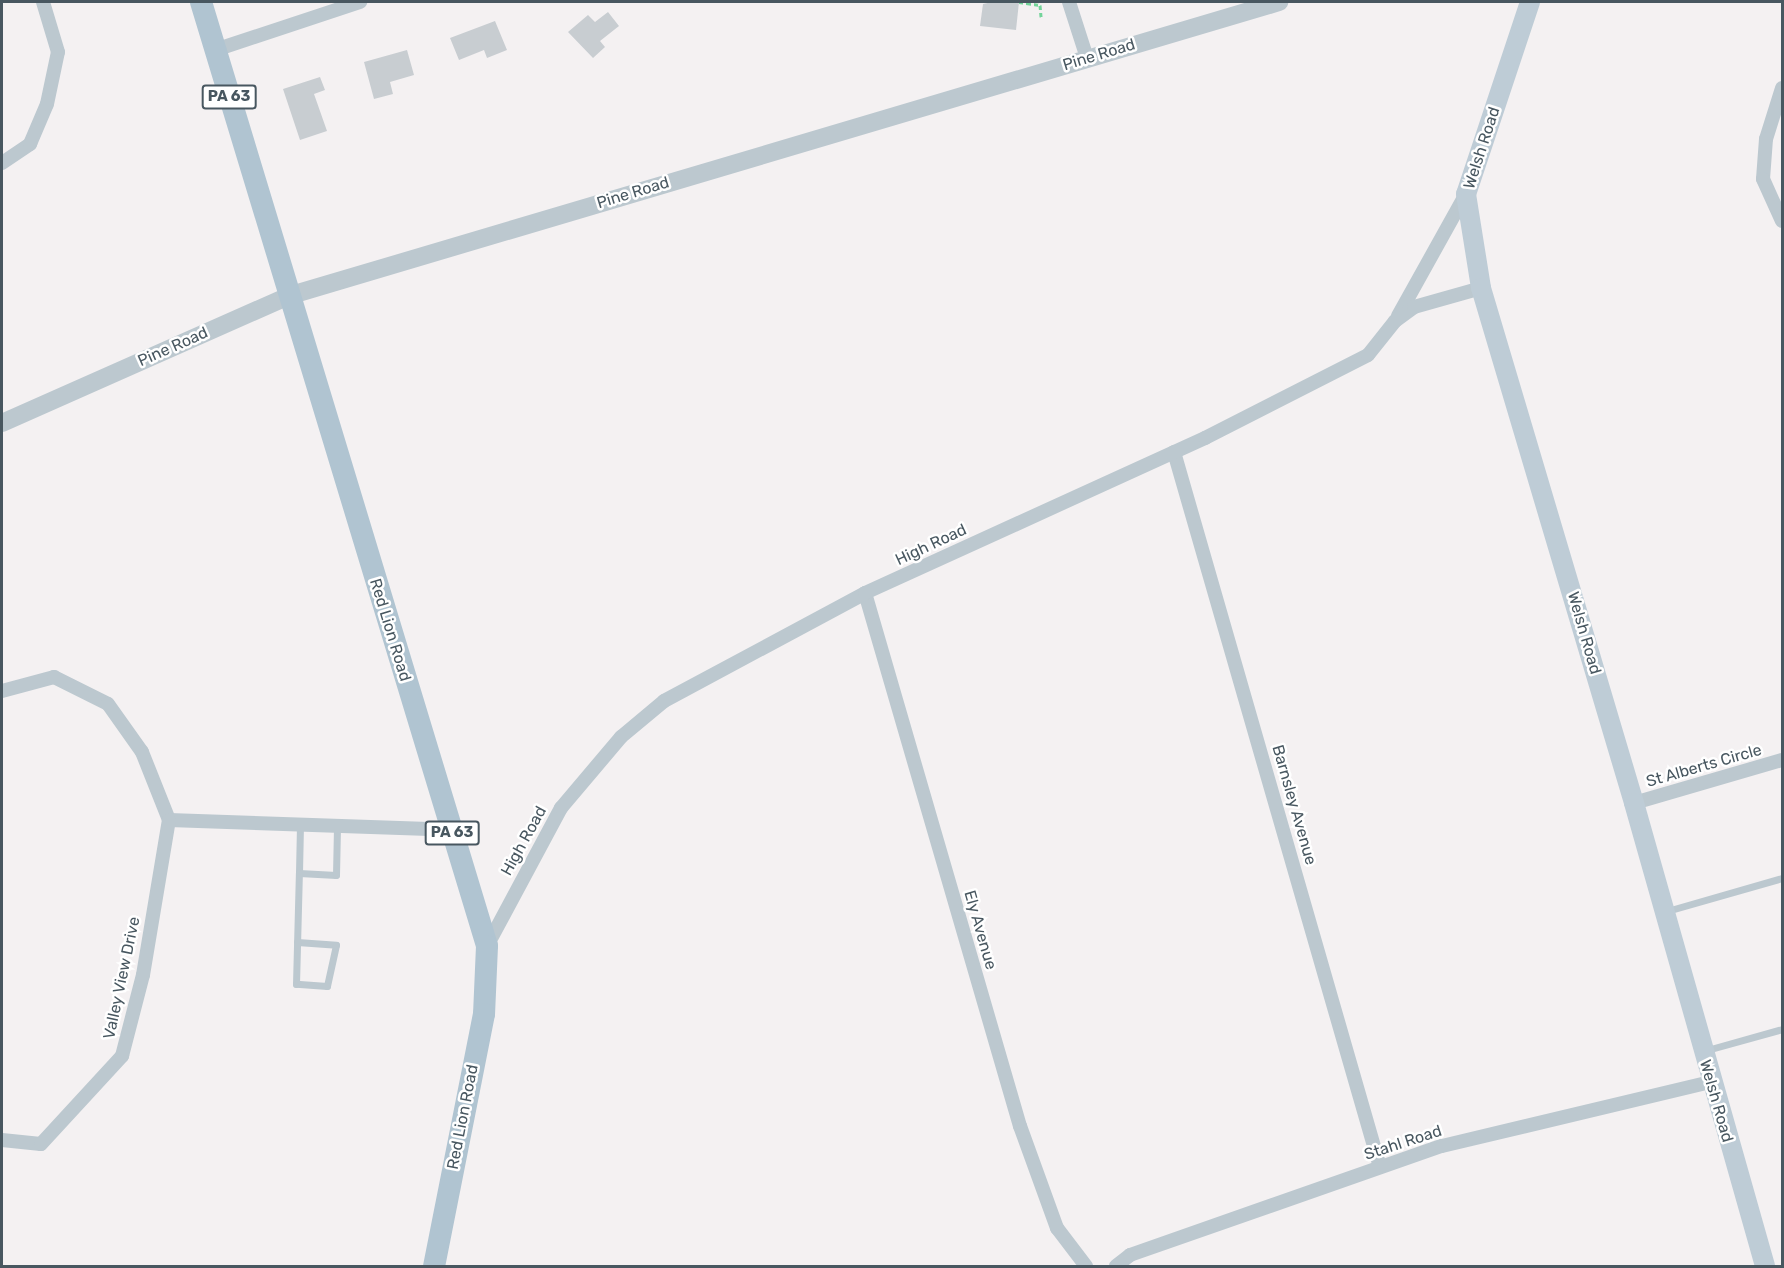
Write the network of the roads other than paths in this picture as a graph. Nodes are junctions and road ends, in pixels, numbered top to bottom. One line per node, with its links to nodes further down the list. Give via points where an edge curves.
1 (43, 2): 10 (street, via 58,52 47,104 30,144)
2 (201, 2): 7 (main road, Red Lion Road / PA 63)
3 (360, 2): 7 (street)
4 (1069, 2): 8 (street)
5 (1279, 2): 8 (street, Pine Road)
6 (1530, 2): 11 (main road, Welsh Road)
7 (215, 50): 14 (main road, Red Lion Road / PA 63)
8 (1087, 58): 14 (street, Pine Road)
9 (1782, 88): 12 (street, via 1766,139 1763,179)
10 (2, 163)
11 (1466, 194): 13 (main road, Welsh Road); 15 (street)
12 (1780, 219)
13 (1481, 288): 15 (street, High Road, via 1439,297 1414,307); 21 (main road, Welsh Road)
14 (288, 296): 16 (street, Pine Road); 25 (main road, Red Lion Road / PA 63)
15 (1395, 321): 17 (street, High Road, via 1368,355)
16 (2, 423)
17 (1173, 452): 18 (street, High Road); 35 (street, Barnsley Avenue)
18 (864, 593): 30 (street, High Road, via 664,701 621,737 561,808); 37 (street, Ely Avenue, via 1020,1126 1057,1228)
19 (2, 691): 22 (street, via 54,677 108,704 142,752)
20 (1782, 760): 21 (street, St Alberts Circle)
21 (1634, 803): 28 (main road, Welsh Road)
22 (169, 820): 23 (street); 34 (street, Valley View Drive, via 143,975 122,1056 42,1144)
23 (300, 825): 24 (street); 26 (lane)
24 (337, 826): 25 (street); 26 (lane, via 336,875)
25 (451, 830): 30 (main road, Red Lion Road / PA 63)
26 (299, 873): 29 (lane)
27 (1782, 878): 28 (lane)
28 (1664, 912): 32 (main road, Welsh Road)
29 (297, 942): 29 (lane, via 296,984 327,986 336,945)
30 (487, 946): 36 (main road, Red Lion Road / PA 63, via 484,1014)
31 (1782, 1029): 32 (lane)
32 (1702, 1052): 33 (main road, Welsh Road)
33 (1711, 1082): 35 (street, Stahl Road, via 1442,1146); 39 (main road, Welsh Road)
34 (2, 1140)
35 (1380, 1167): 38 (street, Stahl Road, via 1130,1255)
36 (434, 1266)
37 (1086, 1266)
38 (1116, 1266)
39 (1765, 1266)

